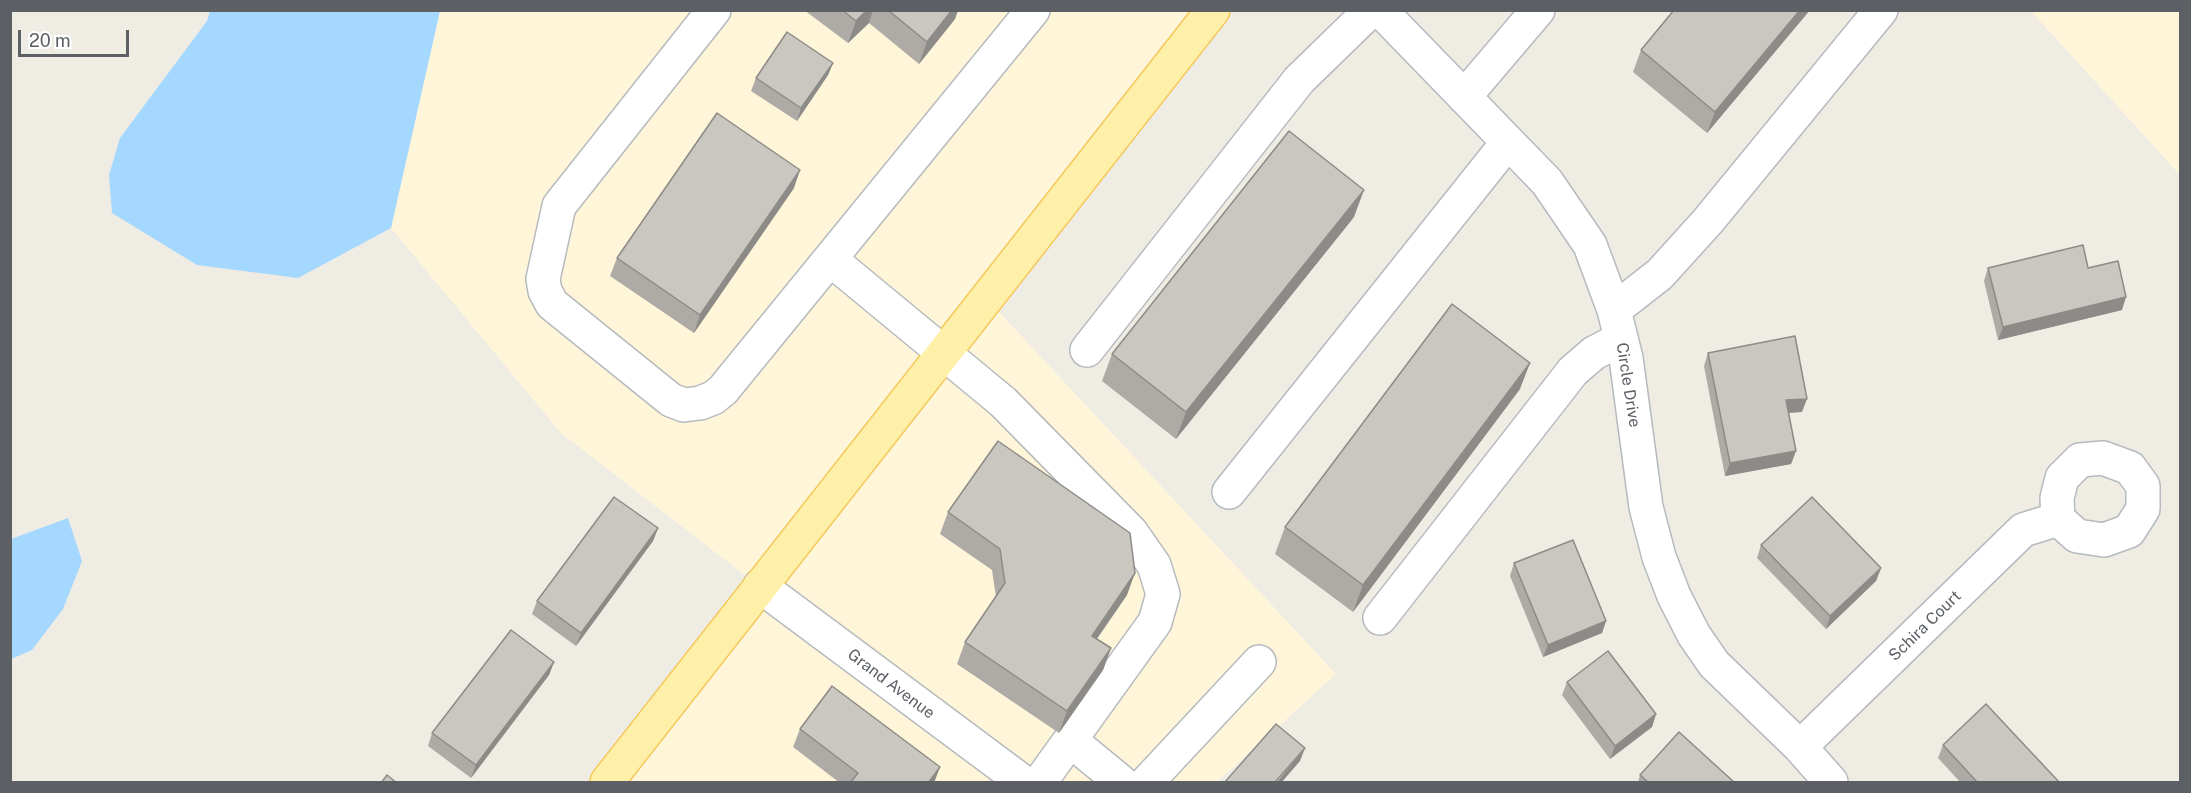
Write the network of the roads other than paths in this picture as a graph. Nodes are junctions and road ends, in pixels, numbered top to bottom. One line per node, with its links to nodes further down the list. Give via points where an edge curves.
1 (714, 10): 10 (street, via 559,206 545,264 545,291 552,303 625,363 671,400 684,405 713,398 723,390)
2 (1034, 10): 10 (street)
3 (1371, 10): 12 (street, via 1299,80)
4 (1380, 10): 8 (street, Circle Drive)
5 (1538, 10): 8 (street)
6 (1881, 10): 11 (street)
7 (1211, 11): 13 (main road)
8 (1464, 97): 9 (street, Circle Drive)
9 (1508, 142): 11 (street, Circle Drive, via 1547,182 1590,245); 14 (street)
10 (830, 259): 13 (street)
11 (1618, 325): 17 (street, via 1573,371); 20 (street, Circle Drive, via 1646,507 1674,596 1714,664)
12 (1087, 350)
13 (944, 352): 16 (main road); 19 (street, via 1019,418 1131,532 1154,565 1163,594 1155,622)
14 (1229, 492)
15 (2058, 519): 20 (street, Schira Court, via 2023,530)
16 (760, 586): 21 (main road); 22 (street, Grand Avenue)
17 (1380, 618)
18 (1259, 662): 25 (street)
19 (1070, 740): 23 (street); 24 (street)
20 (1800, 747): 26 (street, Circle Drive)
21 (607, 783)
22 (1023, 783)
23 (1040, 783)
24 (1121, 783)
25 (1147, 783)
26 (1831, 783)

